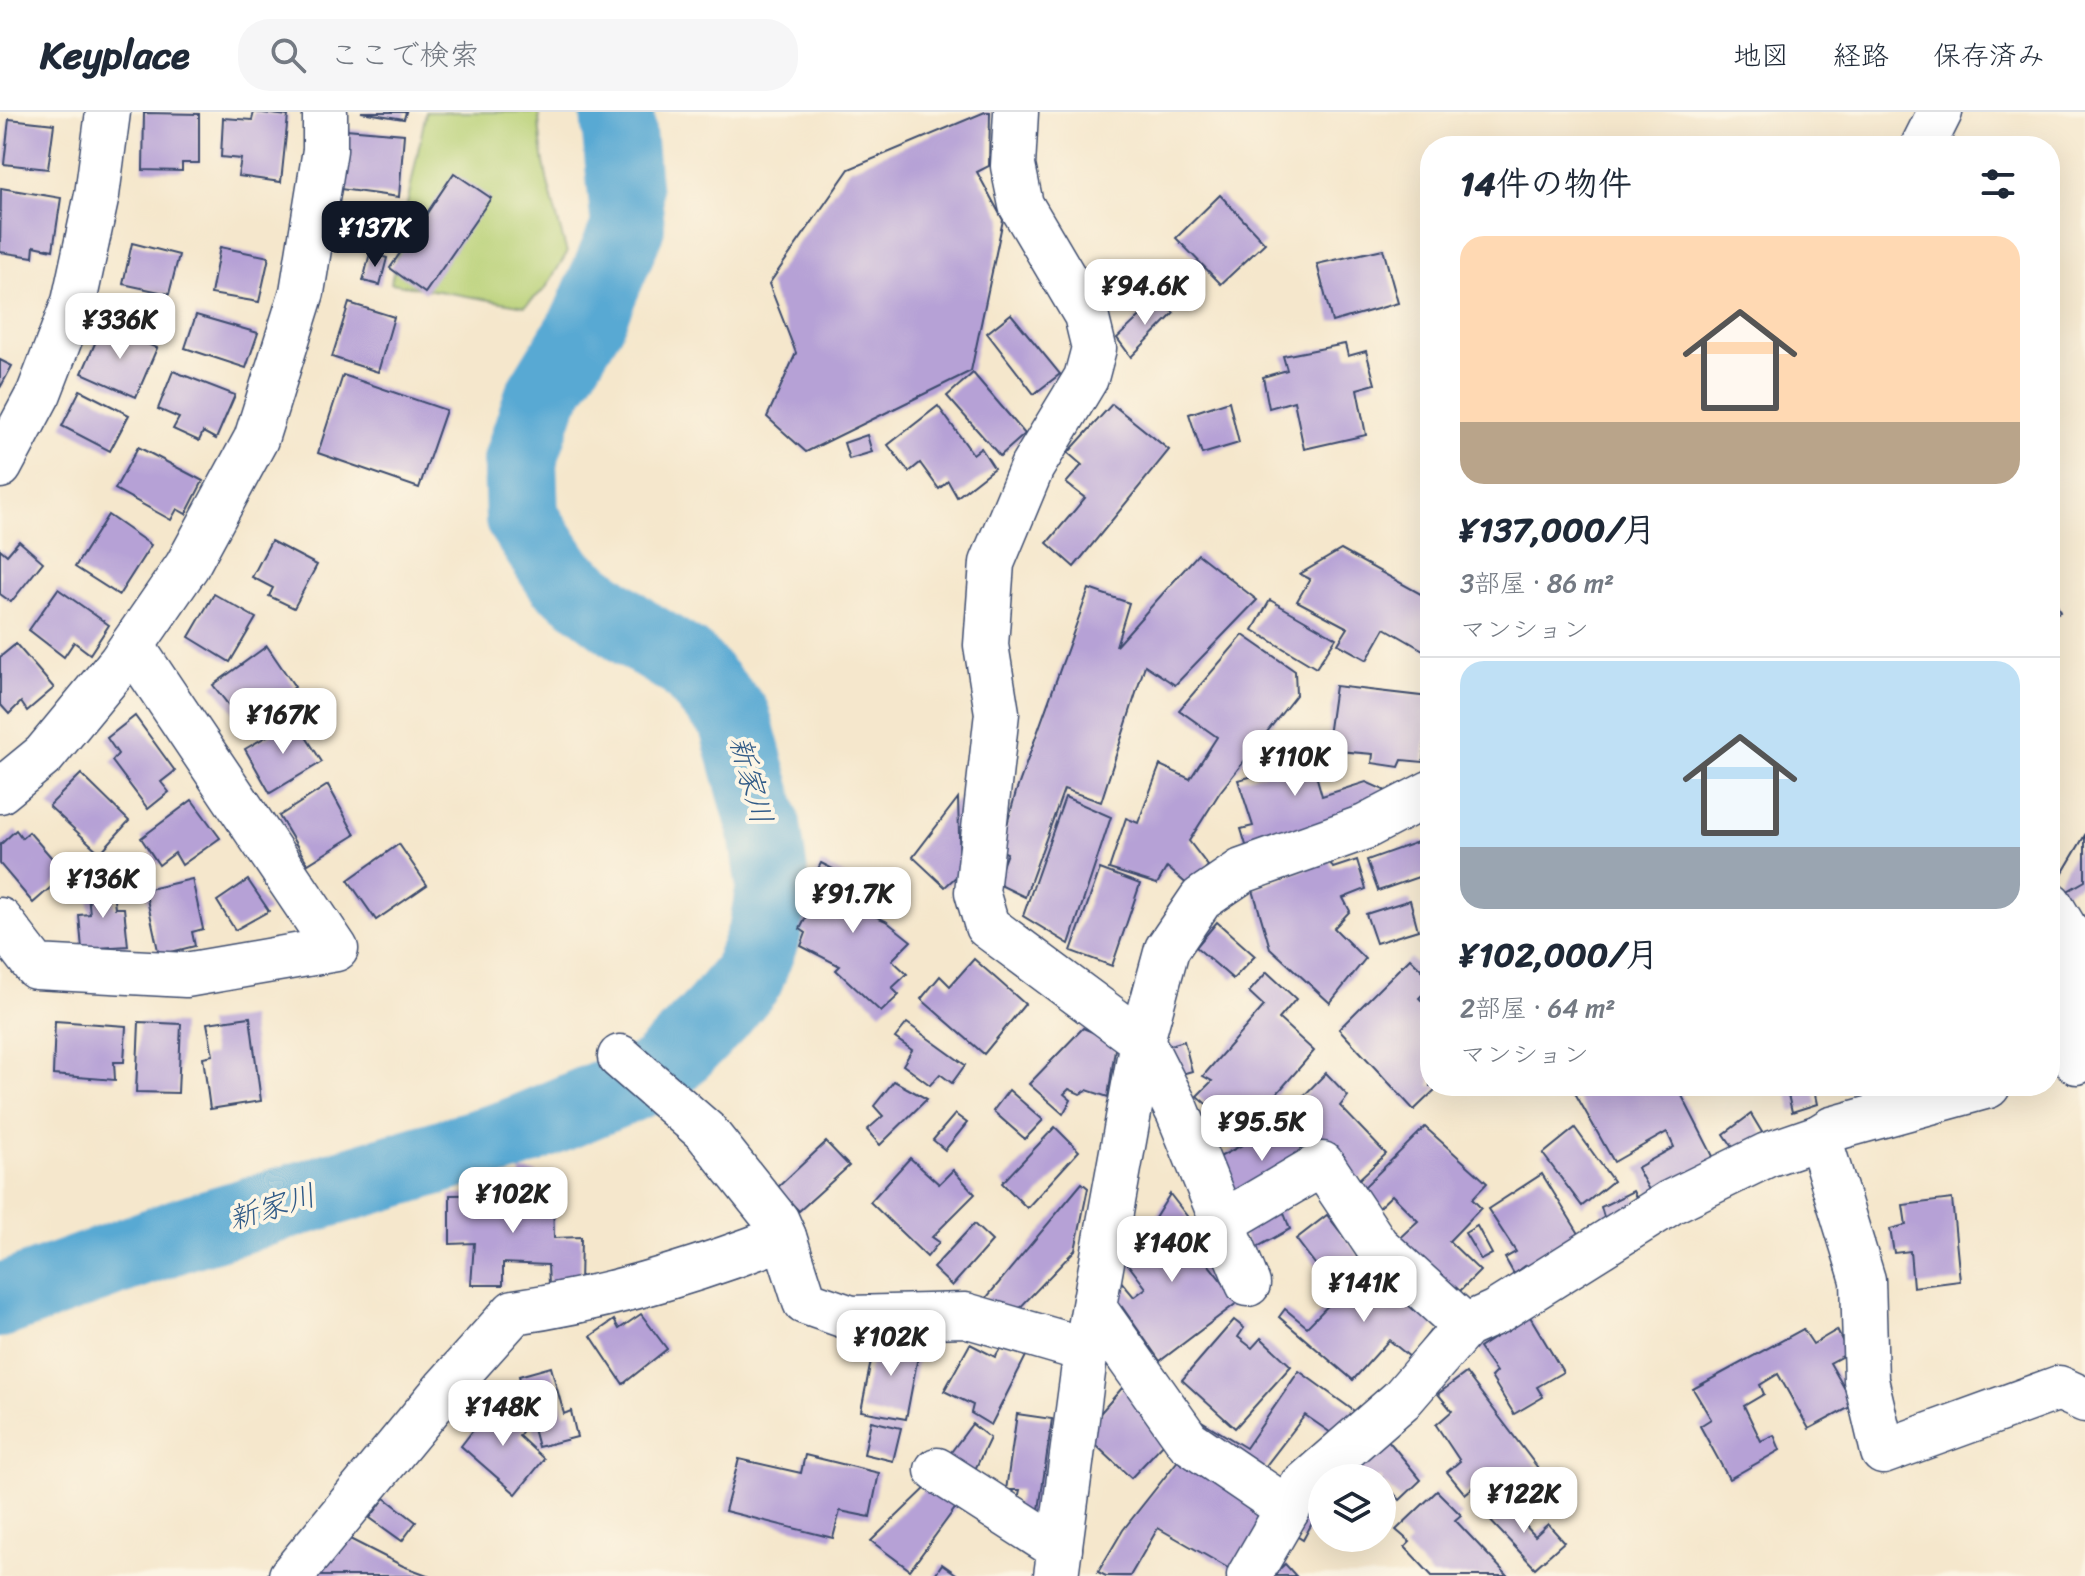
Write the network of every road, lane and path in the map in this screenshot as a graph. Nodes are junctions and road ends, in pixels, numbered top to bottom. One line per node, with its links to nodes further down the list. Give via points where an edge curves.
1 (108, 112): 6 (street, via 74,302 39,393)
2 (325, 112): 7 (street, via 325,150 302,292 256,439 187,566)
3 (1016, 112): 12 (street, via 1013,166 1021,205 1086,315 1094,348 1086,378 1032,467 992,563 986,645 997,713 977,892 987,926)
4 (1940, 112): 5 (street)
5 (1928, 136)
6 (0, 466)
7 (132, 646): 8 (street, via 44,755); 10 (street, via 336,949 186,975 36,967)
8 (5, 777)
9 (1420, 798): 12 (street, via 1365,827 1242,871 1201,899 1167,949)
10 (0, 920)
11 (2060, 921): 14 (street, via 2074,944)
12 (1142, 1041): 17 (street, via 1178,1112); 20 (street)
13 (620, 1057): 18 (street, via 706,1132)
14 (2071, 1063)
15 (1952, 1096): 16 (street)
16 (1819, 1137): 21 (street, via 1767,1155 1671,1202); 23 (street, via 1863,1280 1866,1380 1883,1452 2059,1388)
17 (1222, 1223): 19 (street); 21 (street, via 1322,1164 1377,1246)
18 (784, 1237): 22 (street, via 805,1302 851,1318 965,1315); 27 (street, via 714,1264 561,1306 514,1312)
19 (1248, 1284)
20 (1094, 1308): 22 (street); 25 (street, via 1188,1441)
21 (1465, 1326): 25 (street, via 1401,1400 1300,1488)
22 (1086, 1350): 26 (street)
23 (2085, 1400)
24 (937, 1470): 26 (street)
25 (1288, 1509): 28 (street)
26 (1058, 1562)
27 (291, 1576)
28 (1249, 1576)

